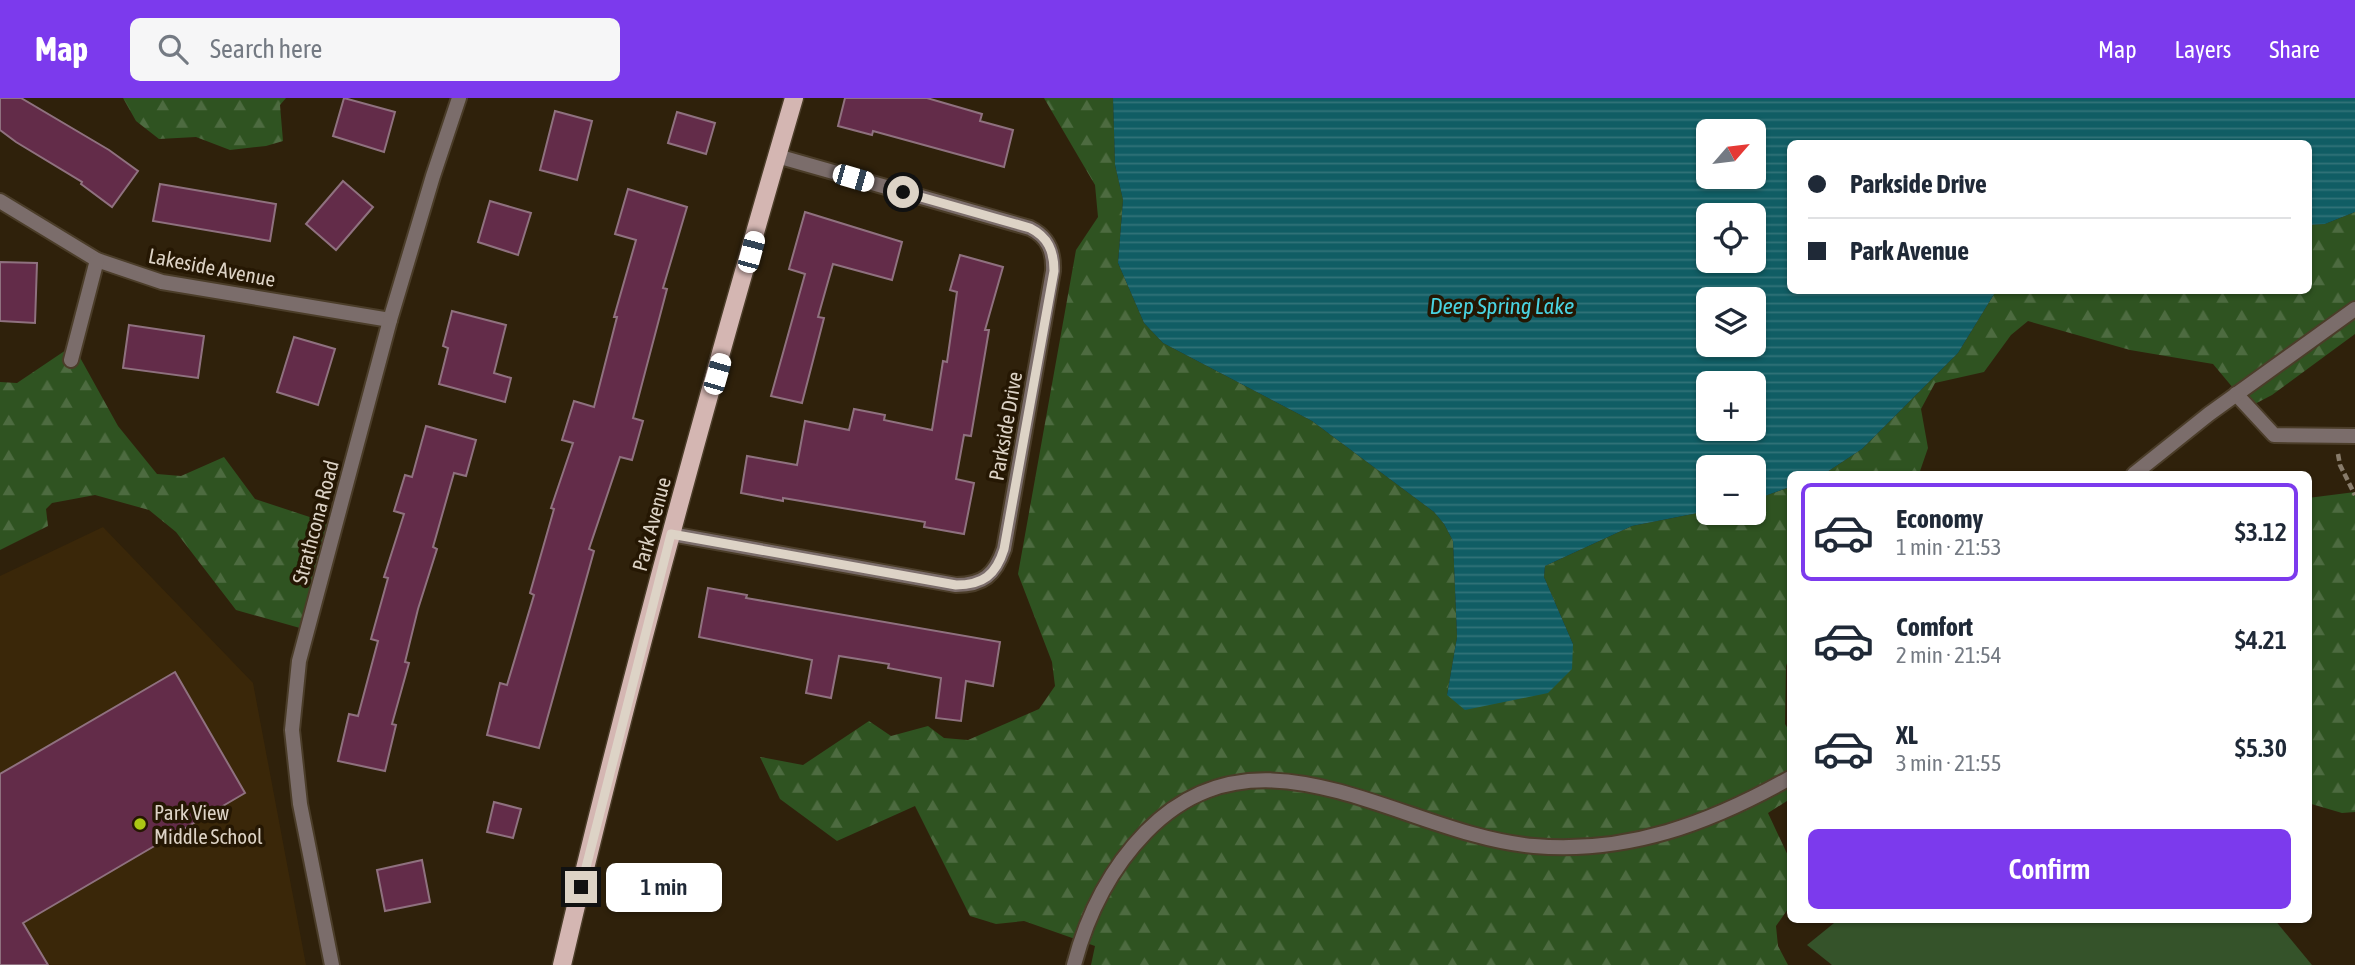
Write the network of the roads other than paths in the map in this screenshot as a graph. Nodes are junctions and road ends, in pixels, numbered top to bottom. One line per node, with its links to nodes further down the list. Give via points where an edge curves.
1 (459, 98): 7 (street, Strathcona Road)
2 (794, 98): 3 (main road, Park Avenue)
3 (777, 156): 12 (main road, Park Avenue); 12 (street, Parkside Drive, via 1030,228 1048,243 1054,271 1004,549 993,574 982,582 956,585)
4 (0, 201): 5 (street, Lakeside Avenue)
5 (97, 260): 7 (street, Lakeside Avenue, via 162,282); 8 (street)
6 (2355, 309): 9 (street)
7 (390, 320): 14 (street, Strathcona Road, via 299,661 292,730 300,804)
8 (71, 360)
9 (2236, 394): 10 (street, via 2274,435); 11 (street)
10 (2355, 436)
11 (2138, 471)
12 (671, 534): 15 (main road, Park Avenue)
13 (1787, 780): 16 (street, via 1732,809 1672,832 1569,848 1465,834 1306,783 1270,779 1229,783 1173,808 1137,841 1097,902)
14 (332, 965)
15 (562, 965)
16 (1074, 965)

